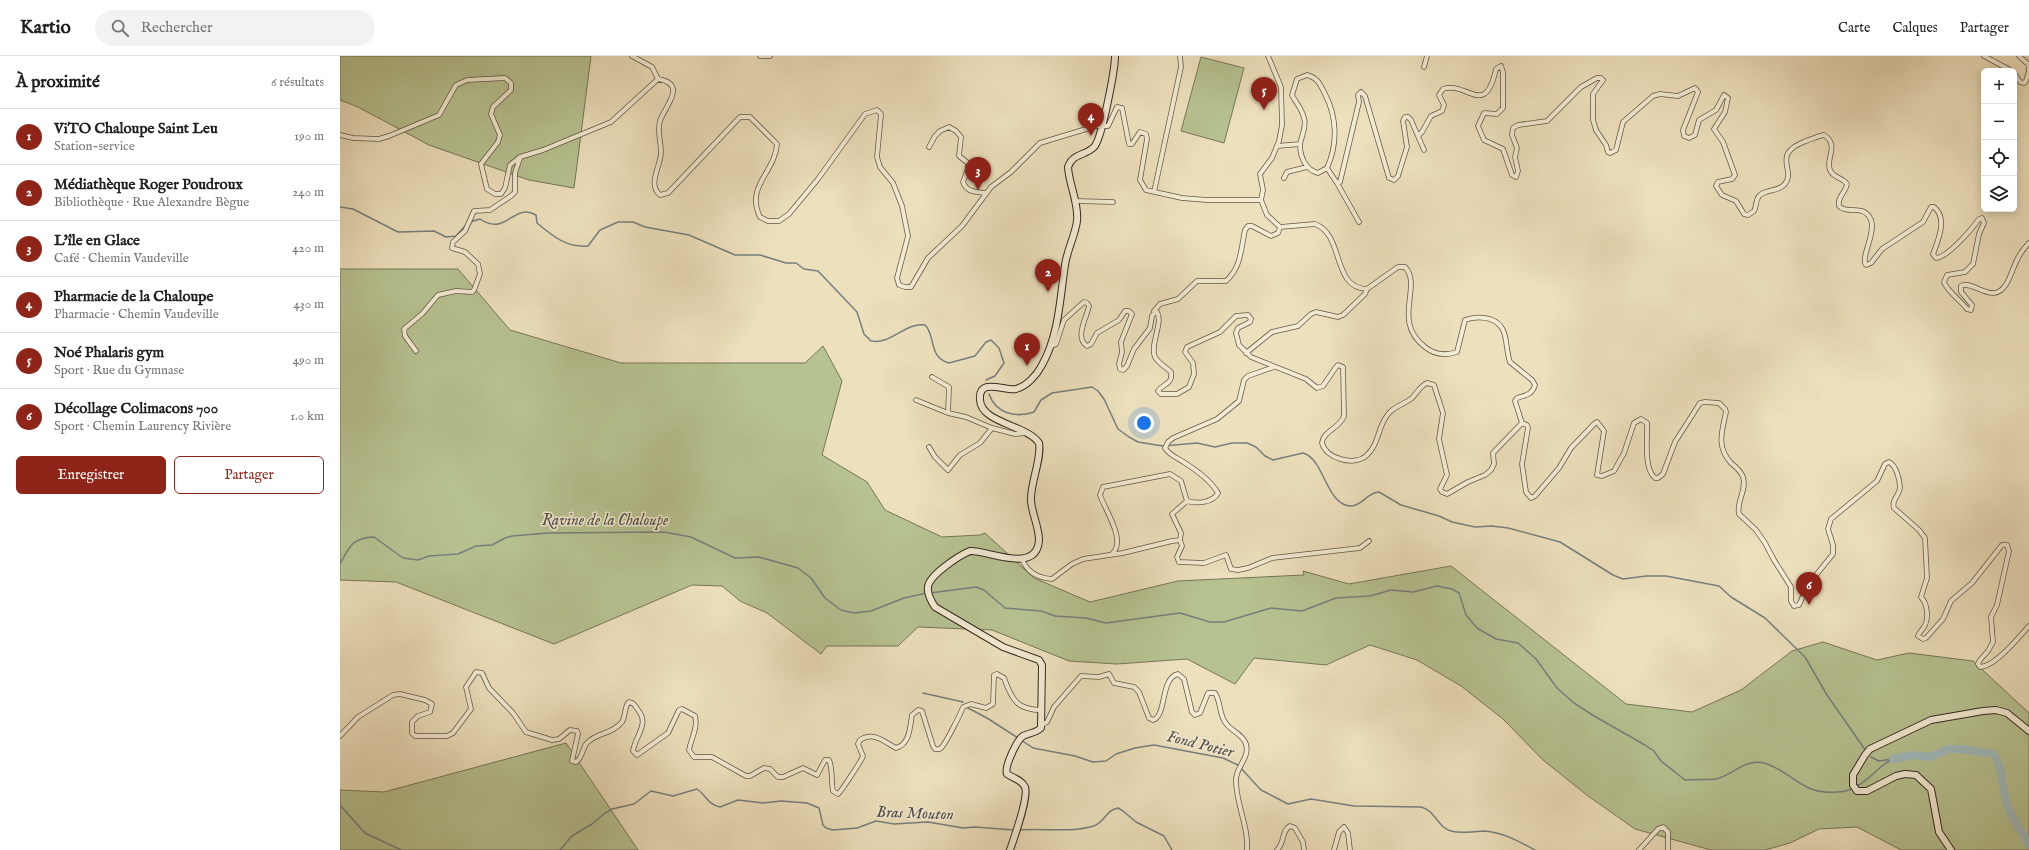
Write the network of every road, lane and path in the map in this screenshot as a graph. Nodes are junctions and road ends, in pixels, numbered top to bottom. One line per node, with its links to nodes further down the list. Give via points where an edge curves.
1 (632, 56): 14 (street, via 652,67)
2 (760, 56): 3 (street)
3 (770, 56)
4 (1115, 56): 15 (main road)
5 (1180, 56): 27 (street, via 1181,67)
6 (1268, 56): 19 (street, via 1281,87 1282,125)
7 (1427, 56): 10 (street)
8 (1984, 56): 11 (street)
9 (2019, 56): 12 (street, via 2029,65)
10 (1424, 67)
11 (2006, 68)
12 (2029, 71): 13 (street, via 2024,83)
13 (2017, 78)
14 (658, 79): 22 (street, via 611,122); 28 (street, via 667,81 672,86 673,96 659,122 661,154 654,185 656,192 660,195 668,193 740,117 750,117 777,144 776,154 756,188 755,207 760,217 768,221 779,221 789,214 818,179 864,114 877,110 881,114 877,157 880,167 893,183 907,228 908,236 896,278 899,285 911,287 928,258 962,226)
15 (1102, 127): 27 (street, via 1110,125 1116,110 1120,107 1129,144 1132,144 1140,132 1146,134 1140,180 1143,188); 28 (street, via 1096,126 1040,143 1011,172 990,187); 30 (main road, via 1094,147 1075,156 1068,167)
16 (340, 135): 22 (street, via 378,139 389,136 439,115 456,85 467,80 505,78 511,84 511,90 494,107 491,114 500,135 498,142 481,164 488,189 495,194 501,194 505,188 510,164)
17 (1418, 136): 21 (street); 26 (street, via 1411,120 1405,117 1407,147 1397,179 1392,180 1387,171 1365,96 1361,92 1358,95 1359,102 1341,180); 34 (street, via 1431,116 1442,111 1444,105 1439,95 1442,89 1453,88 1472,95 1485,93 1491,87 1496,69 1501,66 1503,108 1496,114 1484,113 1478,126 1484,140 1503,149 1512,175 1516,177 1517,148 1512,135 1514,128 1518,125 1547,121 1581,87 1597,78 1602,80 1593,94 1593,120 1610,153 1616,150 1623,122 1653,96 1678,96 1695,88 1698,92 1683,130 1684,136 1689,138 1695,134 1699,120 1716,110 1724,95 1728,98 1725,112 1714,129 1723,142 1735,175 1732,179 1718,182 1716,185 1722,195 1736,201 1744,214 1748,215 1754,211 1757,198 1761,194 1785,184 1788,152 1797,144 1824,135 1828,138 1833,153 1828,164 1830,171 1847,184 1838,200 1839,206 1865,212 1871,222 1872,236 1864,259 1866,264 1869,264 1882,249 1923,222 1932,207 1939,212 1941,224 1940,238 1933,254 1936,258 1952,249 1979,218 1982,218 1984,223 1973,264 1965,272 1947,275 1944,282 1967,309 1971,310 1972,305 1961,292 1961,286 1966,284 1980,291 1992,293 1999,291 2007,282)
18 (1300, 144): 19 (street); 23 (street); 24 (street, via 1305,128 1304,118 1292,95 1297,79 1307,75 1319,82 1334,119 1335,134)
19 (1277, 146): 29 (street, via 1260,174 1263,190)
20 (929, 147): 28 (street, via 940,131 948,127 956,131 962,137 959,156 968,163 964,186 970,191)
21 (1424, 150)
22 (520, 158): 38 (street, via 515,173 515,192 490,210 474,211 465,231 453,242 452,248 465,252 478,264 480,274 474,290 456,290 438,295 422,314 404,329 405,336)
23 (1307, 167): 24 (street, via 1318,173); 25 (street, via 1287,172)
24 (1327, 168): 26 (street)
25 (1284, 178)
26 (1337, 183): 32 (street)
27 (1154, 192): 29 (street, via 1207,200)
28 (987, 193)
29 (1261, 200): 33 (street, via 1267,215)
30 (1075, 201): 31 (street); 37 (main road, via 1077,221 1067,254 1061,306)
31 (1113, 202)
32 (1359, 222)
33 (1280, 227): 35 (street, via 1315,224 1325,229 1346,280); 36 (street, via 1278,233 1271,236 1248,226 1237,269 1232,276 1226,281 1197,281 1178,299 1160,304)
34 (2029, 242)
35 (1367, 288): 39 (street, via 1365,294 1343,315 1338,317 1316,312 1310,314 1298,326 1272,332); 44 (street, via 1398,267 1405,267 1411,276 1408,310 1411,331 1415,340 1435,354 1457,352 1465,320 1489,318 1499,323 1504,331 1510,362 1535,385 1530,394 1515,401)
36 (1154, 311): 37 (street, via 1150,328 1123,370 1119,364 1121,342 1131,319 1132,314 1129,311 1117,322 1097,333 1087,346 1082,340 1082,328 1089,306 1084,302 1064,320 1056,344); 39 (street, via 1159,317 1154,353 1171,372 1172,377 1168,384 1158,389 1158,393 1177,394 1189,387 1194,374 1193,363 1186,352 1187,347 1220,332 1232,319 1244,315 1250,317 1250,322 1238,328 1236,333 1239,345)
37 (1050, 347): 46 (main road, via 1042,365 1022,387 1011,390 988,386 981,392 980,404 987,414)
38 (416, 351)
39 (1246, 352): 40 (street, via 1251,357)
40 (1274, 367): 44 (street, via 1306,379 1317,388 1323,386 1338,365 1343,367 1344,416 1341,423 1324,436 1322,443 1332,454 1348,461 1360,459 1368,454 1378,440 1384,420 1393,409 1412,397 1427,383 1434,385 1443,412 1439,439 1447,475 1440,489 1447,494 1491,470 1494,464 1493,453); 48 (street, via 1248,376 1244,380 1239,401 1217,419 1168,442 1165,448 1169,453 1197,473 1218,493 1209,500 1197,503)
41 (932, 377): 43 (street, via 949,387)
42 (916, 400): 43 (street)
43 (948, 413): 45 (street, via 966,417)
44 (1522, 423): 53 (street, via 1527,425 1528,432 1522,464 1526,492 1533,498 1559,468 1571,448 1595,423 1600,423 1604,431 1598,475 1614,472 1624,453 1634,423 1641,419 1647,423 1646,444 1650,472 1658,478 1663,474 1675,442 1698,406 1705,402 1722,405 1726,412 1721,445 1728,460 1740,472 1744,484 1738,503 1739,514 1765,542 1791,587 1792,604 1796,606 1801,602 1808,585 1833,554 1828,529 1830,519 1877,481 1885,464 1892,463 1900,487 1893,501 1894,508 1925,538 1927,578 1921,597 1925,601 1927,617 1918,636 1926,638 1943,619 1948,604 1972,583 2002,545 2007,545 2009,551 1997,605 1991,617 1993,642 1980,660 1980,667 1986,666 2006,651)
45 (992, 428): 46 (street, via 1015,434); 47 (street, via 980,444 960,455 948,470 934,457)
46 (1026, 433): 52 (main road, via 1037,440 1040,446 1031,502 1039,541 1034,553)
47 (929, 447)
48 (1186, 501): 49 (street, via 1172,514 1182,532); 51 (street, via 1180,481 1170,474 1103,487 1100,495 1118,540)
49 (1180, 540): 50 (street, via 1182,546 1177,557 1179,562 1204,563 1226,555 1233,570 1248,568 1272,558 1360,548); 51 (street)
50 (1369, 541)
51 (1112, 554): 52 (street, via 1077,561 1052,579 1032,573)
52 (1022, 559): 54 (main road, via 970,550 934,577 928,588 935,607 999,645 1039,660 1042,667)
53 (2029, 626)
54 (1042, 710): 55 (main road); 57 (street, via 1022,708 1004,678 994,675 993,704 986,708 971,704 963,707 959,720 939,750 935,750 925,717 922,711 918,710 912,715 909,735 901,747 896,748 870,735 860,740 858,744 864,756 838,794 833,791 830,780 829,760 825,760 817,775 803,768 784,778 764,768 746,776 712,757 694,757 689,750 696,720 682,709 678,710 668,734 637,755 633,751 643,718 634,704 629,702 626,714 616,728 592,738 586,744 579,760 572,761 577,732 570,730 559,739 552,740 526,732 513,713 489,688 482,673 476,672 466,687 470,709 453,733 447,736 416,736 412,733 412,722 418,716 430,712 432,704 400,694 386,698 358,717)
55 (1042, 725): 58 (main road, via 1038,731 1021,739 1006,770 1009,776 1022,782 1026,790); 59 (street, via 1048,722 1051,711 1081,676 1095,677 1108,674 1114,683 1131,685 1137,689 1149,718 1154,720 1158,717 1169,680 1173,675 1178,674 1184,679 1195,715 1200,713 1208,693 1215,693 1225,723 1243,738 1247,751 1236,782)
56 (2029, 731): 66 (main road, via 2007,713 1996,710 1983,711 1931,720 1876,745 1865,755 1853,775 1852,781 1857,790 1862,792 1873,789 1896,776 1916,775 1931,789 1939,832)
57 (340, 736)
58 (1010, 850)
59 (1247, 850)
60 (1277, 850): 61 (street, via 1281,846 1285,830 1290,826 1295,828 1304,842)
61 (1304, 850)
62 (1334, 850): 63 (street, via 1339,832 1344,828 1348,833)
63 (1350, 850)
64 (1639, 850): 65 (street, via 1658,828 1663,827 1669,835)
65 (1668, 850)
66 (1951, 850)

